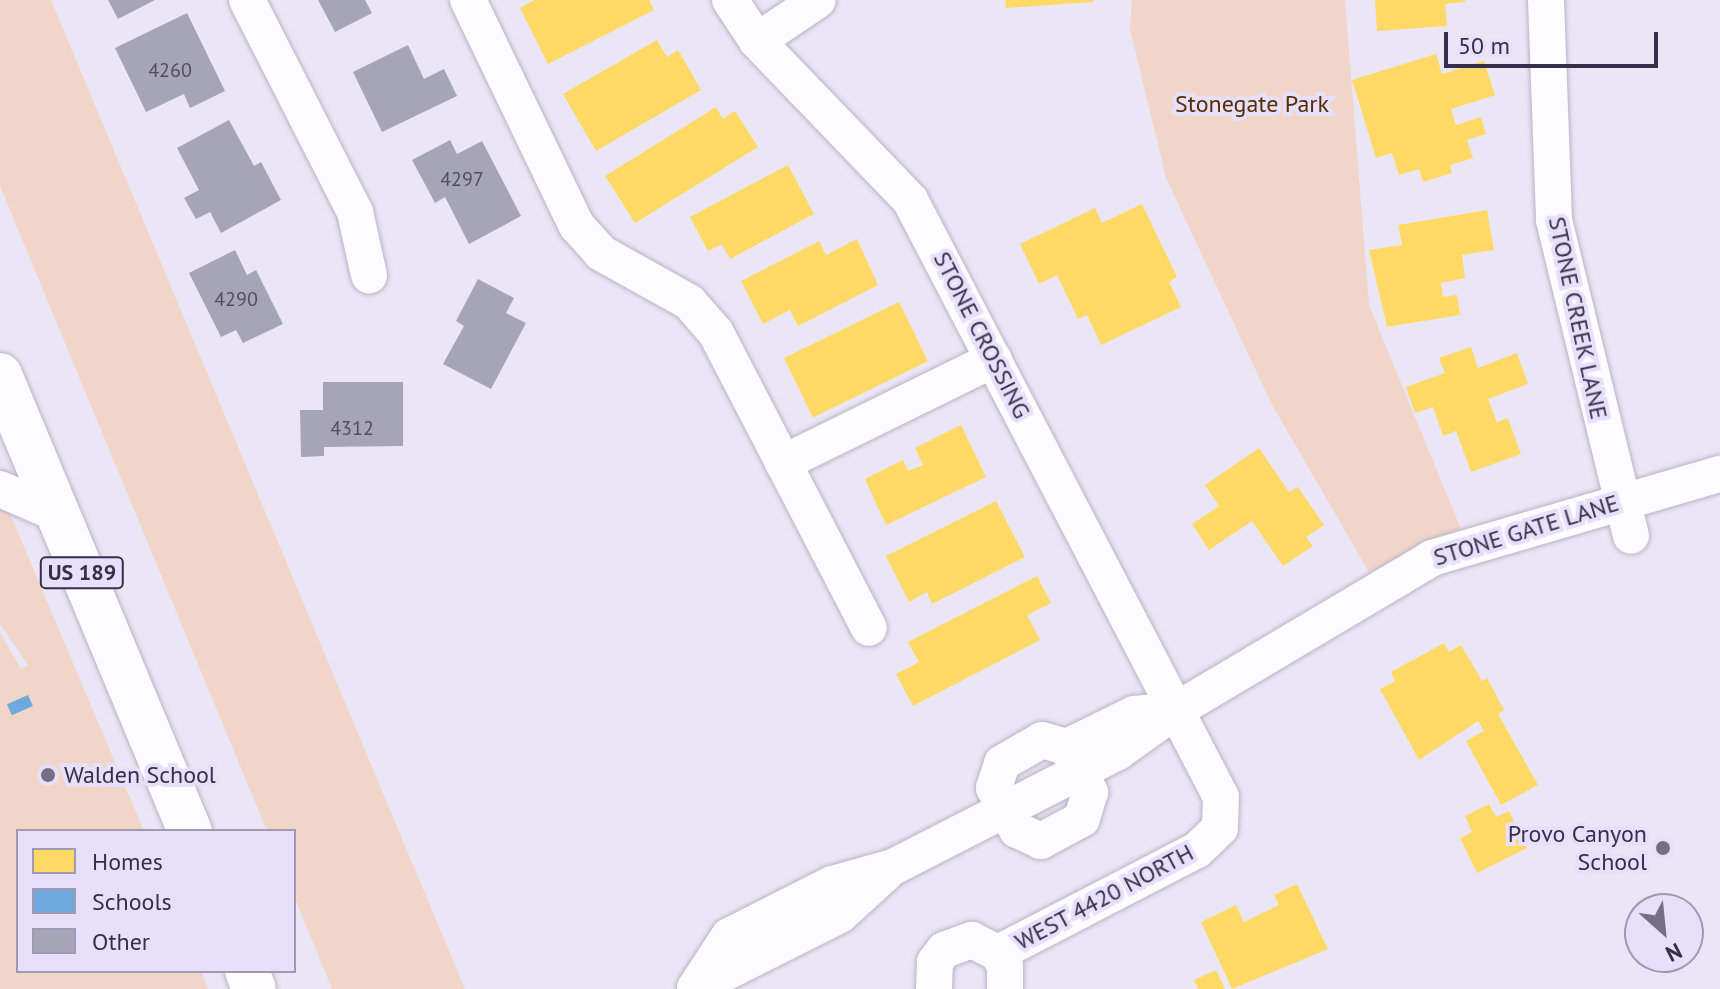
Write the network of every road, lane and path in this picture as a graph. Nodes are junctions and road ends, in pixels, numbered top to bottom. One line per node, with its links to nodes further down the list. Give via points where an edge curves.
1 (247, 0): 7 (street, via 355,212)
2 (468, 0): 10 (street, via 577,226 601,253 689,302 716,333)
3 (730, 0): 6 (street, STONE CROSSING)
4 (818, 0): 6 (street)
5 (1546, 0): 13 (street, STONE CREEK LANE, via 1554,220)
6 (757, 41): 8 (street, STONE CROSSING, via 910,200)
7 (369, 275)
8 (994, 359): 10 (street); 17 (street, STONE CROSSING)
9 (1, 379): 14 (highway, US 189)
10 (783, 463): 16 (street)
11 (1720, 474): 13 (street, STONE GATE LANE)
12 (0, 489): 14 (street)
13 (1619, 500): 15 (street, STONE CREEK LANE); 17 (street, STONE GATE LANE, via 1432,558)
14 (58, 514): 20 (highway, US 189)
15 (1631, 536)
16 (869, 628)
17 (1178, 709): 18 (street, STONE GATE LANE, via 1118,752); 21 (street, WEST 4420 NORTH, via 1221,797 1220,828 1197,850)
18 (1073, 759): 19 (street, STONE GATE LANE, via 1042,740 1002,763 994,788); 19 (street, via 1090,792 1082,819 1041,841 1017,830)
19 (1005, 809): 22 (street, via 893,867 840,915)
20 (189, 829)
21 (998, 953): 23 (street, WEST 4420 NORTH, via 986,944 957,942 935,962); 24 (street, WEST 4420 NORTH, via 1005,966)
22 (695, 989)
23 (934, 989)
24 (1005, 989)

